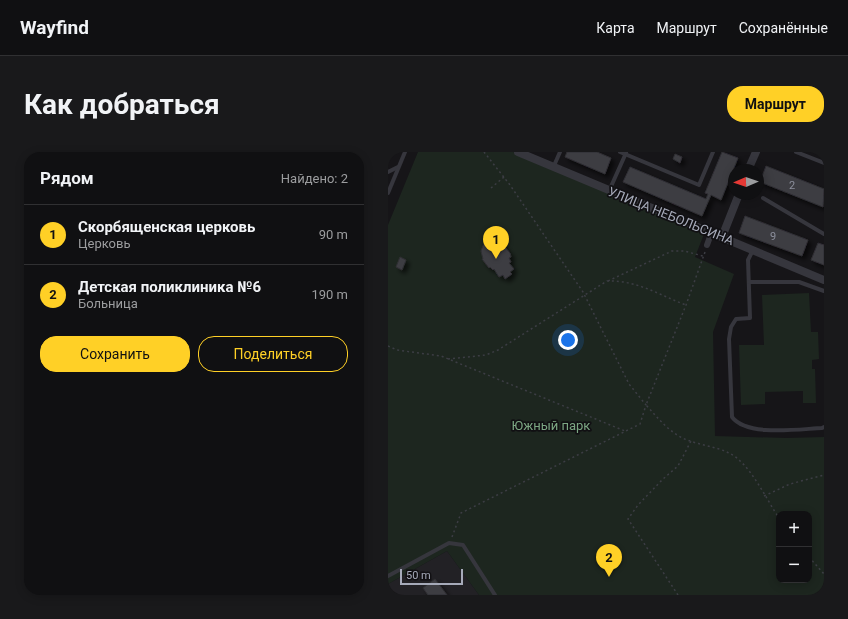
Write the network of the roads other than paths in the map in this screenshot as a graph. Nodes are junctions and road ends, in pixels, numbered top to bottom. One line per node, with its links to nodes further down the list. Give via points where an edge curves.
1 (405, 152): 11 (lane)
2 (518, 152): 12 (street, УЛИЦА НЕБОЛЬСИНА)
3 (560, 152): 12 (lane)
4 (620, 152): 8 (lane)
5 (713, 152): 8 (lane, via 699,185)
6 (754, 152): 10 (street)
7 (796, 152): 9 (lane)
8 (626, 153): 14 (lane)
9 (824, 163)
10 (750, 164)
11 (398, 167): 13 (lane); 15 (lane)
12 (553, 168): 14 (street, УЛИЦА НЕБОЛЬСИНА)
13 (388, 172)
14 (608, 191): 18 (street, УЛИЦА НЕБОЛЬСИНА)
15 (388, 193)
16 (764, 199): 19 (lane)
17 (737, 200): 20 (street)
18 (711, 234): 20 (street, УЛИЦА НЕБОЛЬСИНА); 21 (street)
19 (824, 234)
20 (722, 237): 22 (street, УЛИЦА НЕБОЛЬСИНА)
21 (707, 245)
22 (753, 250): 23 (street, УЛИЦА НЕБОЛЬСИНА); 24 (lane, via 748,260)
23 (824, 280)
24 (749, 282): 25 (lane, via 799,282); 26 (lane, via 750,318 736,319 731,327 729,339 732,417 737,423 754,429)
25 (824, 291)
26 (824, 426)
27 (388, 576): 28 (lane, via 449,543 463,545)
28 (495, 595)

